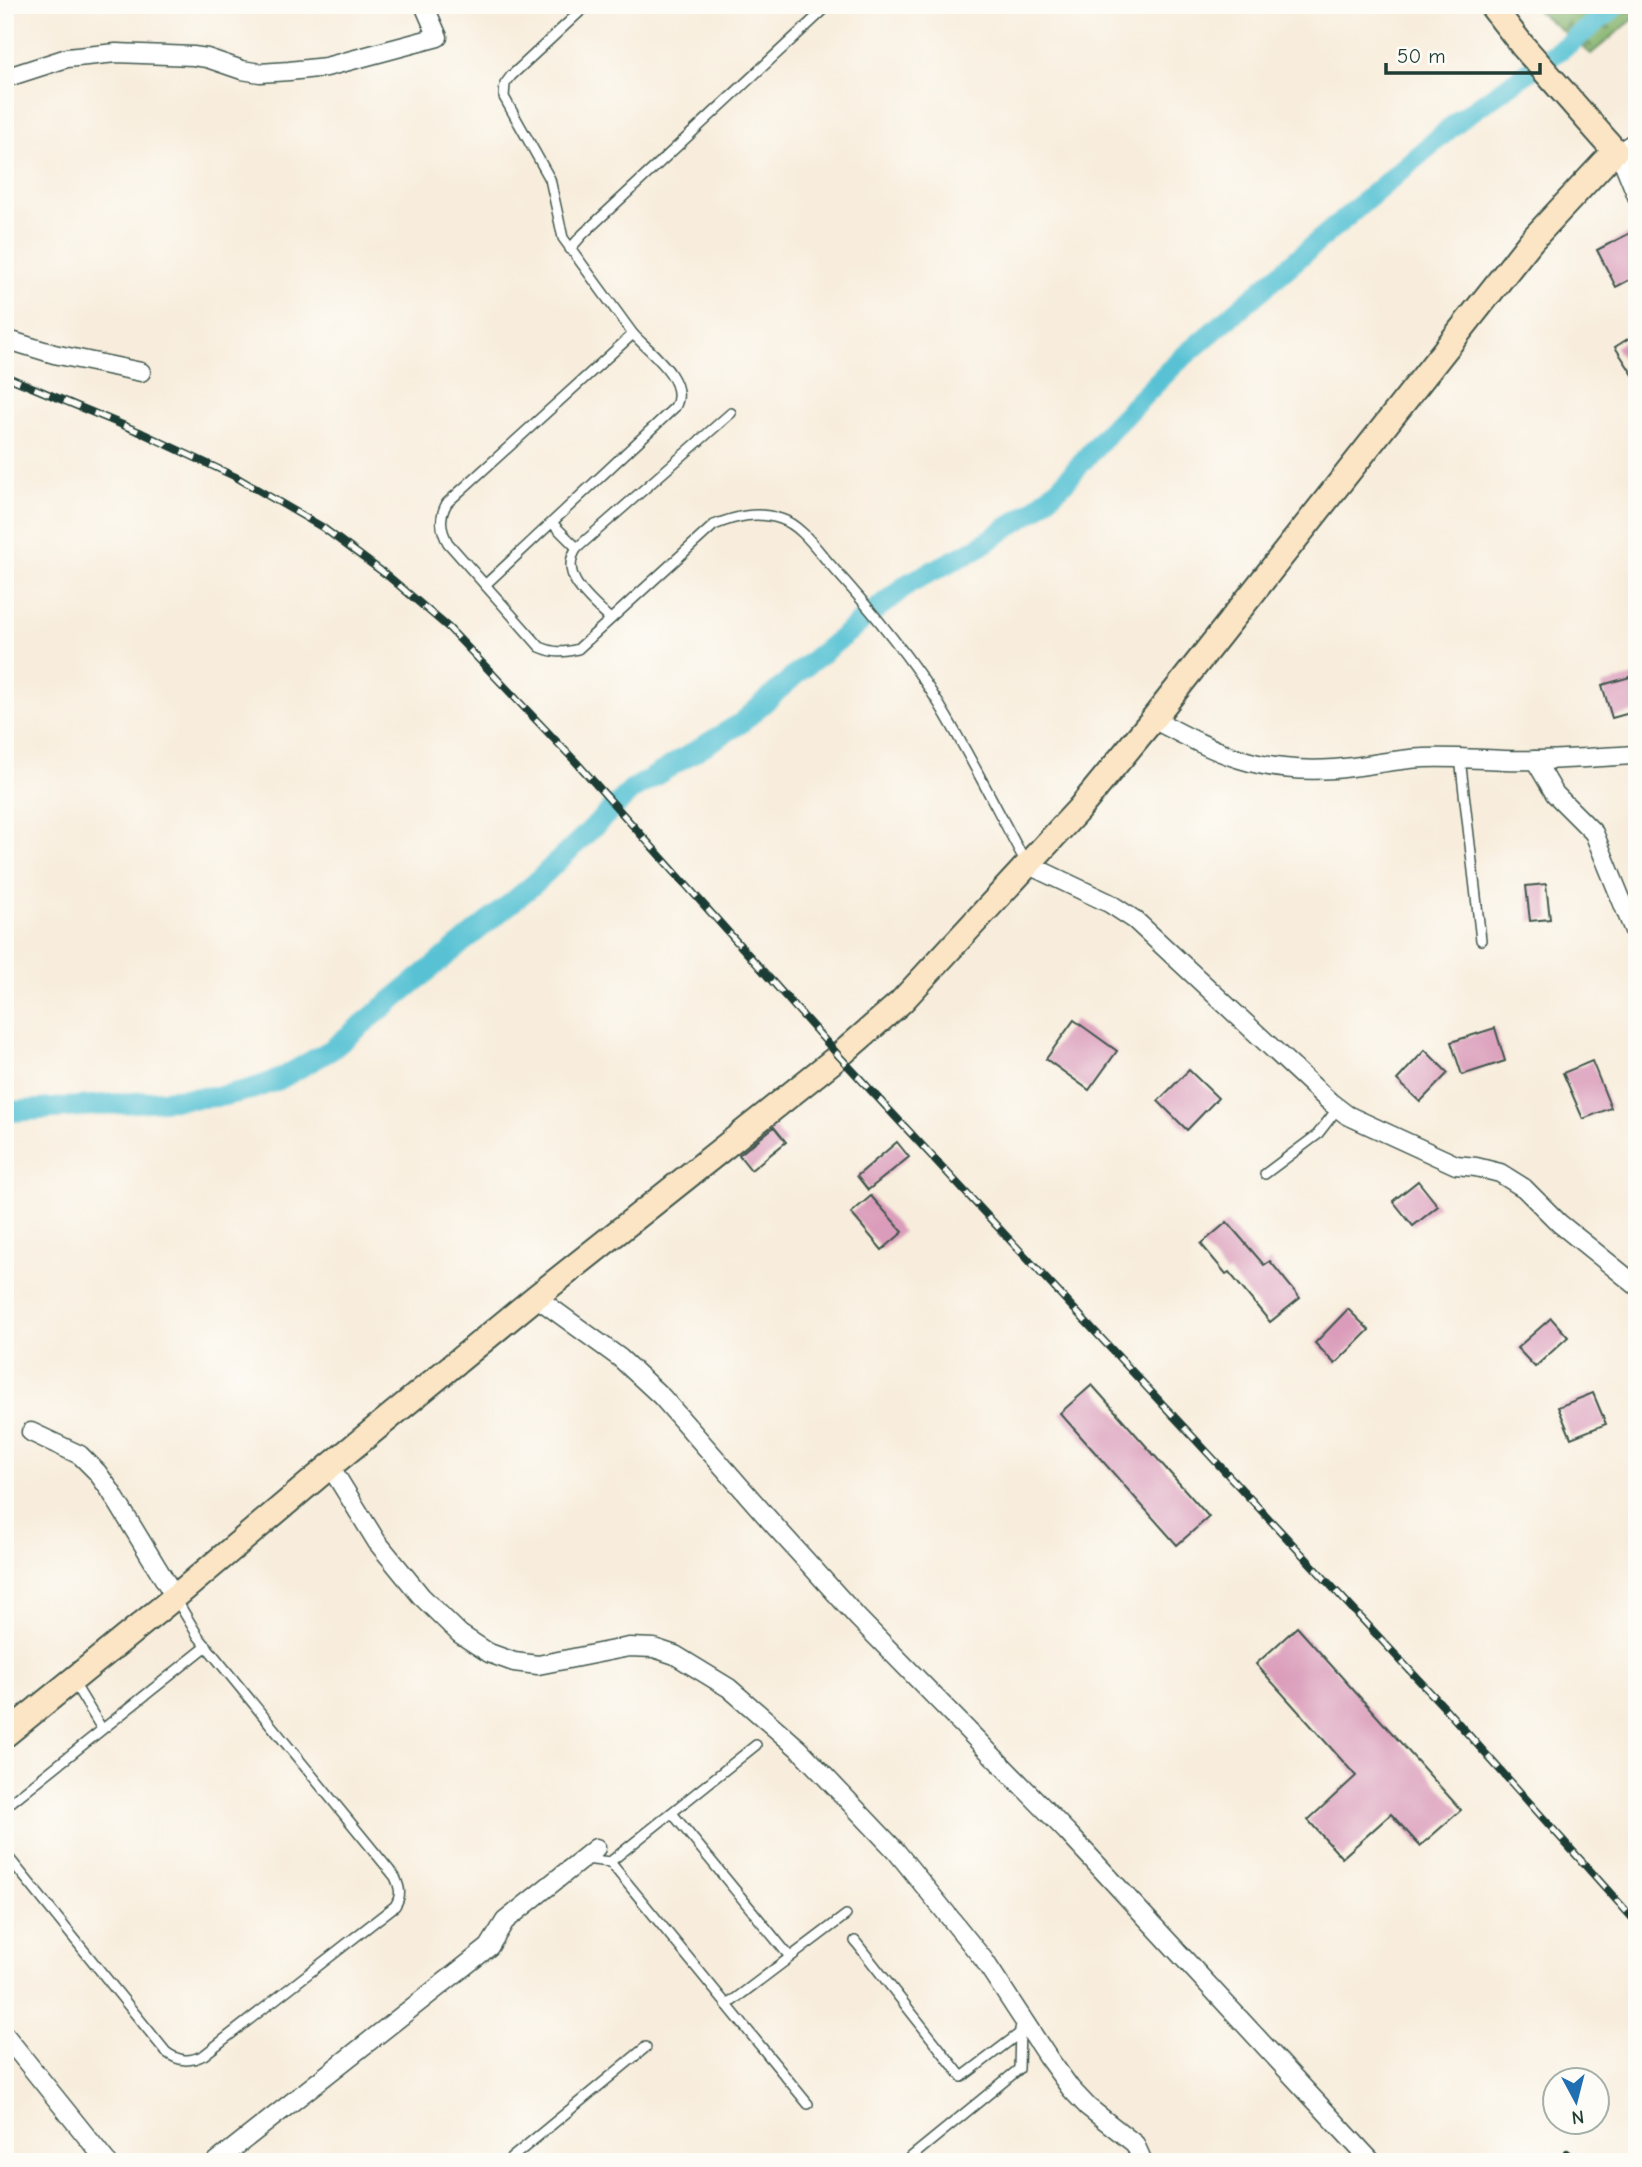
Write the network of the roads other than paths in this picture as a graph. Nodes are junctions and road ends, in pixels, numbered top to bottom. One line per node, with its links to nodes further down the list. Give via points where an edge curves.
1 (424, 5): 5 (street, via 438,37 326,67 260,73 207,58 116,53 67,58)
2 (587, 5): 10 (lane, via 511,76 503,90 550,178 558,223)
3 (829, 5): 10 (lane)
4 (1491, 5): 7 (main road)
5 (5, 78)
6 (1637, 135): 7 (lane)
7 (1615, 151): 8 (street); 9 (lane); 19 (main road, via 1531,241)
8 (1637, 174)
9 (1637, 208)
10 (570, 249): 11 (lane)
11 (633, 334): 15 (lane, via 677,382 678,401); 17 (lane, via 447,503 441,518 443,535)
12 (5, 340): 13 (street)
13 (141, 372)
14 (731, 413): 16 (lane)
15 (552, 523): 16 (lane); 17 (lane)
16 (577, 548): 18 (lane, via 570,561 575,581)
17 (485, 585): 18 (lane, via 540,647 553,652 578,649)
18 (610, 619): 23 (lane, via 714,525 737,515 784,519 860,597 939,704)
19 (1153, 719): 21 (street, via 1203,746 1291,771); 23 (main road)
20 (1637, 755): 22 (street)
21 (1460, 757): 22 (street); 25 (lane)
22 (1535, 760): 24 (street, via 1555,794 1594,833)
23 (1027, 864): 26 (street, via 1135,920); 29 (main road, via 890,1011 839,1056)
24 (1637, 938)
25 (1481, 940)
26 (1338, 1108): 27 (lane, via 1317,1135); 28 (street, via 1456,1165 1500,1173 1524,1188 1559,1223)
27 (1265, 1174)
28 (1637, 1286)
29 (536, 1297): 31 (main road); 56 (street, via 620,1358 662,1397 858,1618 1067,1832)
30 (31, 1432): 32 (street, via 80,1455 96,1472)
31 (330, 1466): 32 (main road); 47 (street, via 377,1542 421,1596 460,1634 489,1653 538,1665 629,1647 654,1648 675,1655 729,1688 799,1749 896,1851 984,1959)
32 (175, 1597): 33 (lane); 34 (main road)
33 (207, 1646): 35 (lane); 40 (lane, via 394,1877 400,1898 395,1906 204,2055 185,2060 166,2052)
34 (73, 1681): 35 (lane); 36 (main road)
35 (102, 1729): 38 (lane)
36 (5, 1735)
37 (756, 1745): 39 (lane)
38 (5, 1807)
39 (671, 1813): 42 (lane); 45 (lane)
40 (5, 1853)
41 (589, 1854): 42 (lane); 52 (street, via 505,1922 489,1947)
42 (610, 1862): 46 (lane)
43 (846, 1915): 45 (lane)
44 (855, 1941): 47 (lane, via 962,2077)
45 (790, 1958): 46 (lane)
46 (727, 2005): 50 (lane)
47 (1021, 2025): 54 (lane, via 1019,2069); 55 (street, via 1088,2107 1135,2144)
48 (5, 2035): 51 (street)
49 (646, 2047): 53 (lane)
50 (808, 2104)
51 (107, 2162)
52 (216, 2162)
53 (510, 2162)
54 (905, 2162)
55 (1143, 2162)
56 (1372, 2162)

